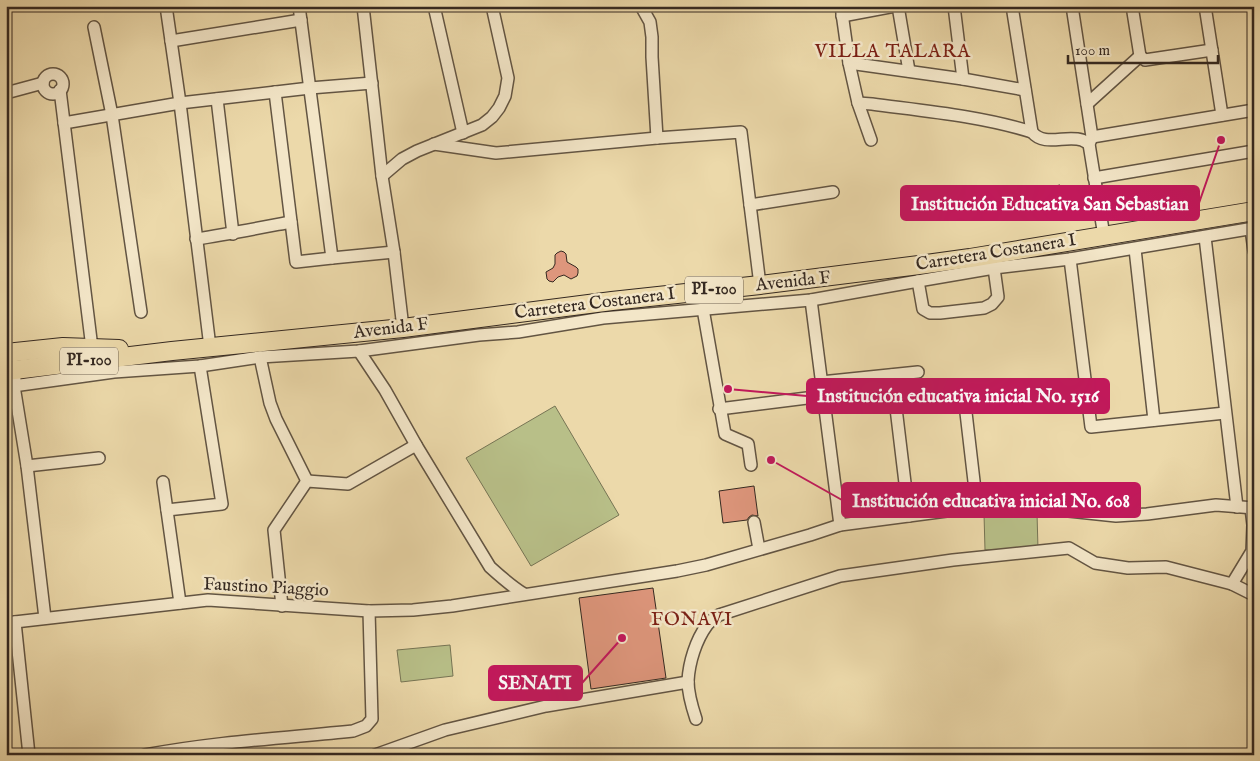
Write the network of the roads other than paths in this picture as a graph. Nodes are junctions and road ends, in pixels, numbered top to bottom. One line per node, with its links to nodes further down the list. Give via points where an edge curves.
1 (166, 6): 16 (street)
2 (299, 6): 14 (street)
3 (363, 6): 22 (street)
4 (434, 6): 35 (street)
5 (492, 6): 35 (street, via 508,78 505,96 492,117 482,125)
6 (641, 6): 37 (street, via 650,22 652,36)
7 (897, 6): 13 (street); 20 (street)
8 (954, 6): 21 (street)
9 (1012, 6): 24 (street)
10 (1072, 6): 30 (street)
11 (1132, 6): 18 (street)
12 (1206, 6): 17 (street)
13 (841, 11): 19 (street)
14 (301, 20): 16 (street); 23 (street)
15 (94, 27): 32 (street)
16 (171, 41): 28 (street)
17 (1212, 50): 18 (street, via 1145,60); 33 (street)
18 (1140, 56): 30 (street)
19 (849, 64): 20 (street); 29 (street)
20 (909, 71): 21 (street)
21 (963, 80): 24 (street)
22 (372, 82): 23 (street); 42 (street)
23 (310, 88): 25 (street); 56 (street)
24 (1025, 90): 36 (street)
25 (275, 92): 27 (street); 47 (street)
26 (6, 93): 34 (street, via 43,83 46,76 57,75 62,80)
27 (218, 99): 28 (street); 49 (street)
28 (180, 103): 32 (street); 52 (street)
29 (858, 103): 36 (street, via 956,116); 38 (street)
30 (1087, 104): 39 (street)
31 (1254, 110): 33 (street)
32 (112, 115): 34 (street); 63 (street)
33 (1222, 115): 39 (street)
34 (64, 123): 66 (street)
35 (463, 132): 40 (street)
36 (1032, 132): 39 (street, via 1042,139)
37 (657, 138): 40 (street, via 496,154); 45 (street, via 741,132)
38 (871, 140)
39 (1090, 140): 43 (street)
40 (434, 144): 42 (street, via 402,159)
41 (1254, 151): 43 (street)
42 (382, 176): 55 (street)
43 (1094, 178): 50 (street)
44 (833, 192): 45 (street)
45 (750, 205): 60 (street)
46 (1254, 211): 50 (main road, Carretera Costanera I / PI-100)
47 (291, 222): 49 (street); 56 (street, via 296,262)
48 (1252, 229): 51 (street, Avenida F); 54 (street)
49 (233, 234): 52 (street)
50 (1104, 236): 60 (main road, Carretera Costanera I / PI-100, via 919,266)
51 (1205, 237): 53 (street, Avenida F); 79 (street)
52 (196, 238): 65 (street)
53 (1135, 248): 57 (street, Avenida F); 80 (street)
54 (1254, 251)
55 (394, 252): 56 (street); 64 (street)
56 (332, 258)
57 (1070, 259): 58 (street, Avenida F); 80 (street, via 1091,427)
58 (994, 268): 59 (street, Avenida F); 59 (street, via 998,298 984,308 930,313 923,309)
59 (918, 280): 61 (street, Avenida F)
60 (760, 286): 64 (main road, Carretera Costanera I / PI-100)
61 (811, 300): 62 (street, Avenida F); 75 (street)
62 (703, 308): 68 (street, Avenida F); 78 (street)
63 (141, 312)
64 (403, 328): 65 (main road, Carretera Costanera I / PI-100)
65 (210, 347): 67 (main road, Carretera Costanera I / PI-100)
66 (92, 348): 67 (main road, Carretera Costanera I / PI-100); 69 (main road, Carretera Costanera I / PI-100, via 62,347)
67 (172, 351): 74 (main road, Carretera Costanera I / PI-100)
68 (359, 351): 70 (street, Avenida F); 81 (street)
69 (6, 353)
70 (260, 357): 71 (street, Avenida F); 86 (street, via 270,404)
71 (200, 366): 74 (street, Avenida F); 90 (street, via 222,504)
72 (918, 372): 73 (street)
73 (892, 375): 75 (street); 76 (street)
74 (10, 378): 84 (street)
75 (821, 382): 77 (street)
76 (894, 394): 87 (street, via 963,387); 91 (street)
77 (823, 396): 78 (street); 93 (street)
78 (720, 409): 83 (street, via 725,434 748,444)
79 (1225, 413): 80 (street); 88 (street)
80 (1154, 420)
81 (416, 445): 86 (street, via 348,484); 96 (street, via 490,567)
82 (99, 458): 84 (street)
83 (751, 465)
84 (27, 466): 101 (street)
85 (163, 482): 90 (street)
86 (307, 482): 99 (street, via 274,530)
87 (977, 507): 88 (street, Faustino Piaggio, via 1116,516 1216,505); 91 (street, Faustino Piaggio)
88 (1237, 507): 89 (street, Faustino Piaggio)
89 (1253, 508): 95 (street, via 1252,551)
90 (167, 510): 98 (street)
91 (910, 516): 93 (street, Faustino Piaggio)
92 (754, 522): 94 (street)
93 (840, 525): 94 (street, Faustino Piaggio)
94 (759, 549): 96 (street, Faustino Piaggio, via 677,571)
95 (1232, 584): 97 (street); 103 (street, via 1166,567 1128,568 1095,563 1068,548 840,576 719,615 707,624 698,641)
96 (524, 594): 100 (street, Faustino Piaggio, via 452,606)
97 (1254, 595)
98 (180, 603): 99 (street, Faustino Piaggio, via 220,600); 101 (street, Faustino Piaggio)
99 (282, 606): 100 (street, Faustino Piaggio)
100 (369, 610): 106 (street, via 372,719 366,726 353,731)
101 (46, 618): 102 (street, Faustino Piaggio)
102 (10, 622): 105 (street)
103 (688, 682): 104 (street); 107 (street, via 546,706 445,730)
104 (696, 719)
105 (29, 755)
106 (145, 755)
107 (375, 755)

